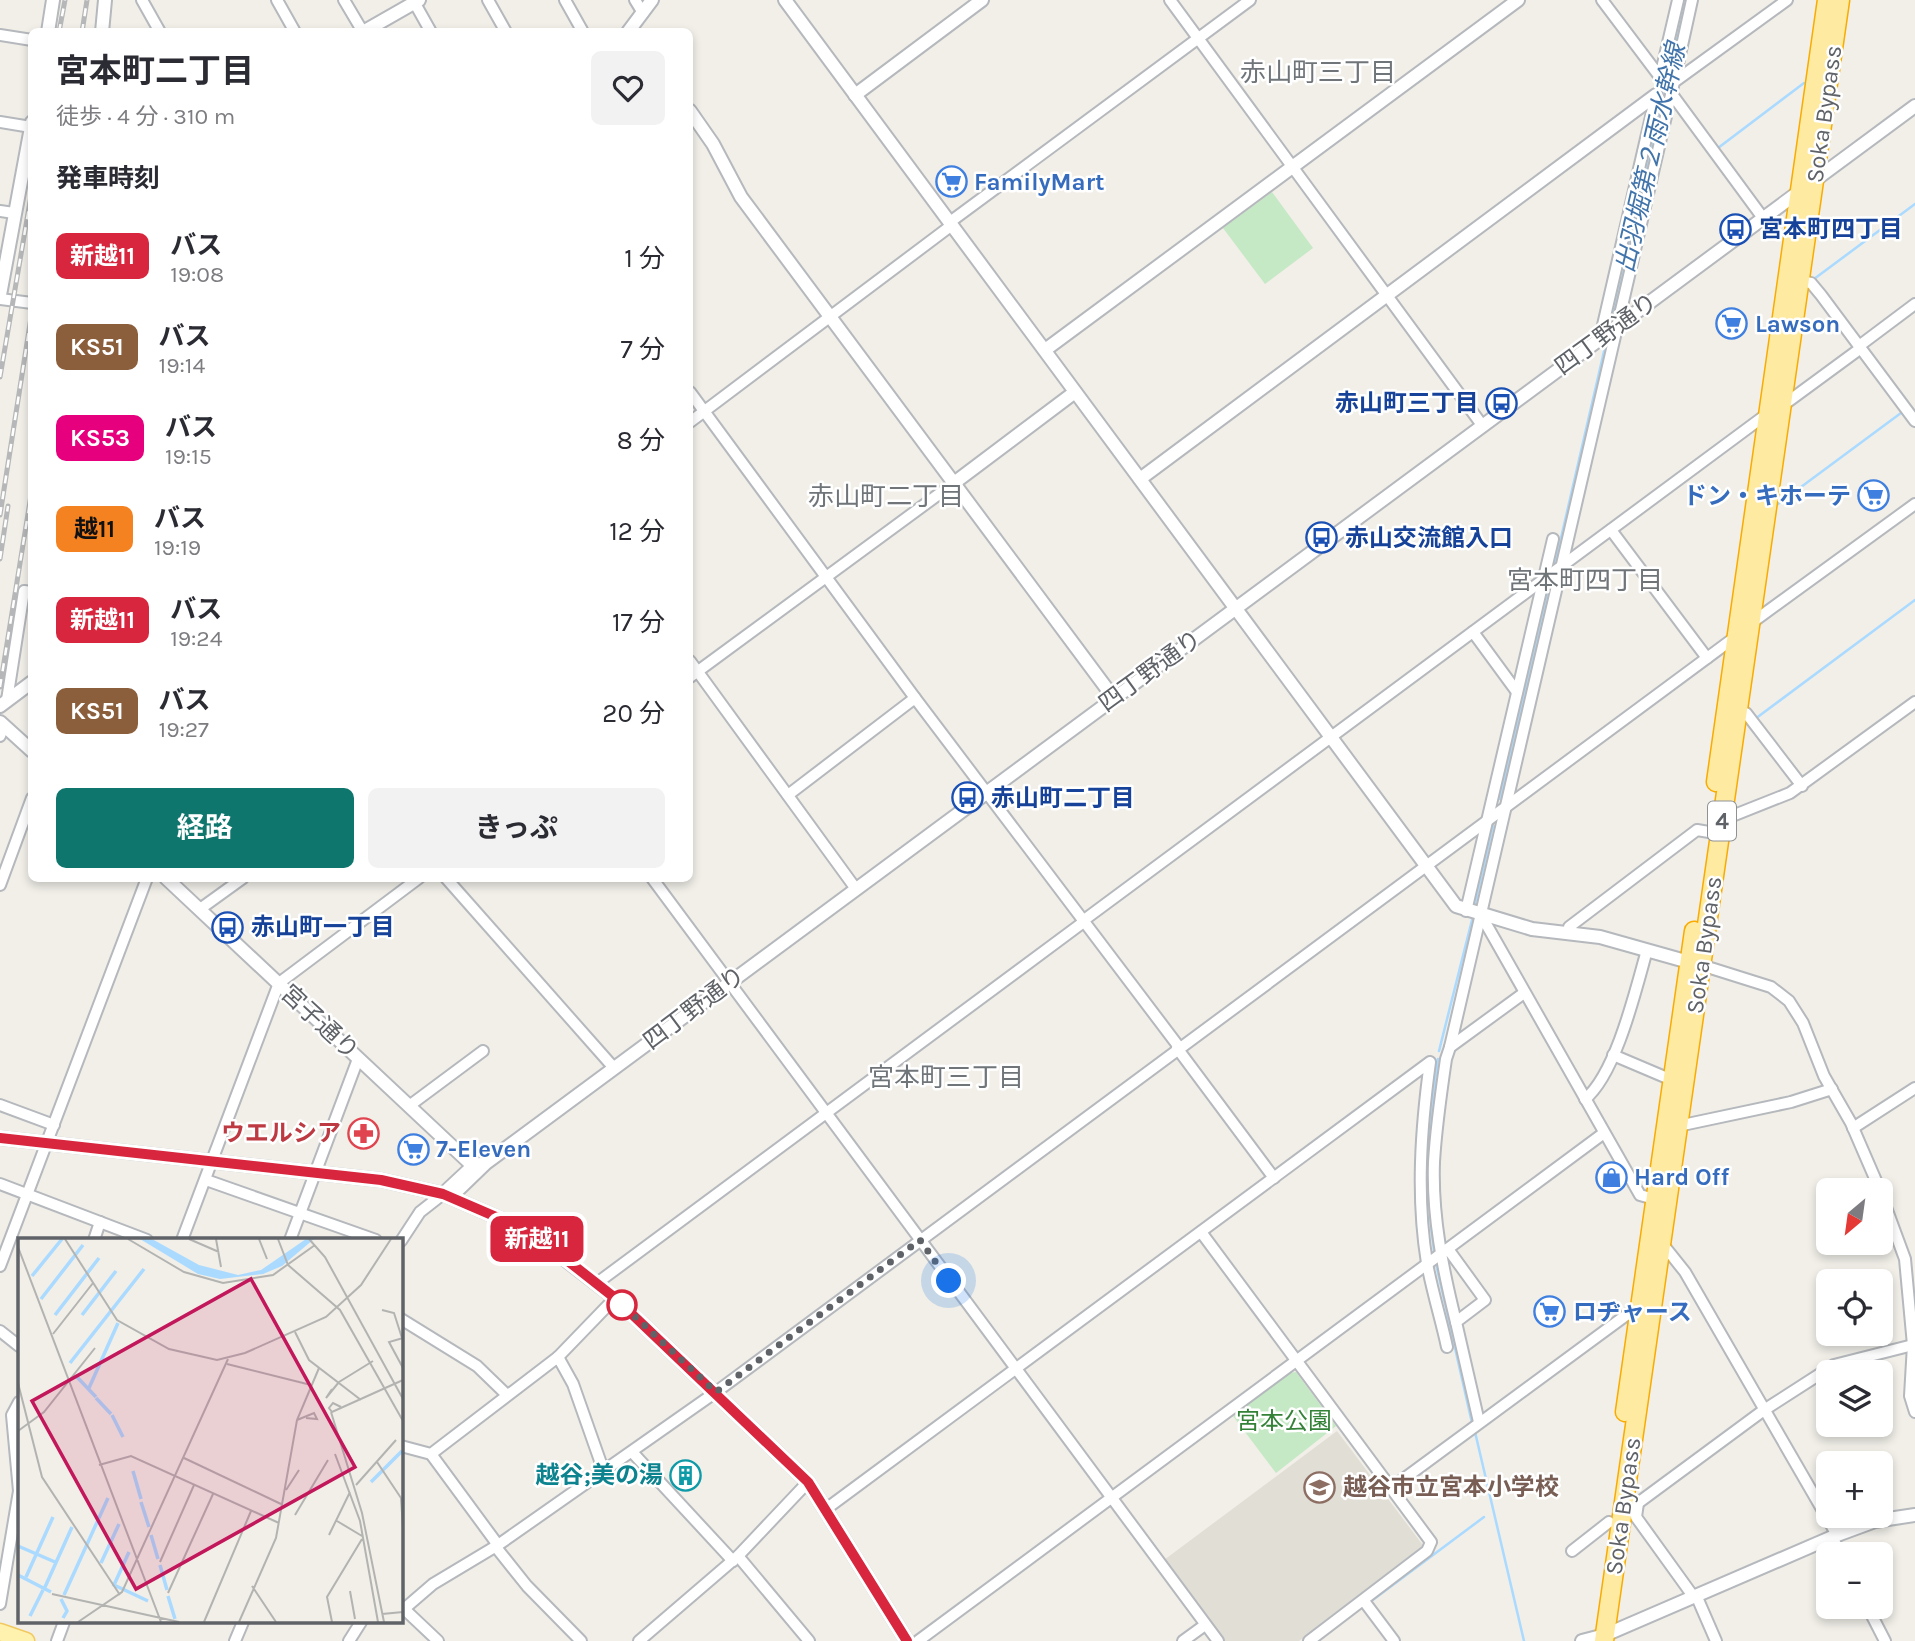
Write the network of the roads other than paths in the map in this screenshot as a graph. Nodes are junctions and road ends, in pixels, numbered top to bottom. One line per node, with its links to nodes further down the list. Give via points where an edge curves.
1 (53, 0): 23 (street)
2 (105, 0): 24 (street)
3 (142, 0): 25 (street)
4 (277, 0): 26 (street)
5 (344, 0): 27 (street)
6 (488, 0): 30 (street)
7 (565, 0): 31 (street)
8 (635, 0): 22 (street)
9 (652, 0): 22 (street)
10 (785, 0): 37 (street)
11 (982, 0): 37 (street)
12 (1170, 0): 34 (street)
13 (1250, 0): 34 (street)
14 (1518, 0): 44 (street)
15 (1602, 0): 16 (street, via 1660,77)
16 (1678, 0)
17 (1692, 0): 36 (street)
18 (1787, 0): 36 (street)
19 (1827, 0): 46 (highway, Soka Bypass / 4)
20 (1840, 0): 45 (highway, Soka Bypass / 4)
21 (416, 1): 28 (street); 29 (street)
22 (643, 13): 32 (street)
23 (49, 28)
24 (102, 28)
25 (158, 28)
26 (293, 28)
27 (361, 28)
28 (370, 28)
29 (429, 28)
30 (504, 28)
31 (581, 28)
32 (631, 28)
33 (0, 35): 35 (street)
34 (1198, 38): 44 (street); 50 (street)
35 (28, 39)
36 (1673, 87): 49 (street); 57 (street)
37 (855, 95): 50 (street)
38 (1656, 95): 52 (street); 58 (street)
39 (1915, 106): 45 (street, 四丁野通り)
40 (693, 115): 56 (street, via 741,197)
41 (0, 122): 42 (street)
42 (28, 125)
43 (28, 141): 48 (street)
44 (1294, 166): 52 (street); 60 (street)
45 (1815, 180): 46 (street, 四丁野通り); 51 (highway, Soka Bypass / 4)
46 (1800, 191): 49 (street, 四丁野通り); 63 (highway, Soka Bypass / 4)
47 (0, 211): 48 (street)
48 (14, 213): 53 (street)
49 (1763, 218): 57 (street, 四丁野通り)
50 (951, 223): 56 (street); 60 (street)
51 (1801, 281): 59 (street, via 1811,283); 63 (highway, Soka Bypass / 4)
52 (1390, 295): 67 (street); 68 (street)
53 (0, 297): 54 (street)
54 (28, 302)
55 (1915, 304): 59 (street)
56 (831, 317): 64 (street); 69 (street)
57 (1618, 325): 58 (street, 四丁野通り); 73 (street)
58 (1600, 338): 67 (street, 四丁野通り)
59 (1860, 347): 63 (street); 66 (street)
60 (1045, 350): 61 (street)
61 (1075, 392): 68 (street); 69 (street)
62 (693, 396): 64 (street)
63 (1775, 410): 71 (street); 78 (highway, Soka Bypass / 4); 80 (highway, Soka Bypass / 4)
64 (704, 411): 65 (street); 74 (street)
65 (693, 420)
66 (1915, 421)
67 (1482, 425): 77 (street, 四丁野通り)
68 (1140, 479): 77 (street)
69 (954, 483): 74 (street); 85 (street)
70 (1915, 504): 78 (street)
71 (1611, 530): 73 (street); 81 (street)
72 (1553, 539): 75 (street)
73 (1562, 565): 75 (street); 96 (street)
74 (825, 578): 82 (street); 86 (street)
75 (1543, 579): 79 (street); 84 (street)
76 (28, 592): 88 (street, via 24,591)
77 (1236, 608): 85 (street, 四丁野通り); 91 (street)
78 (1750, 625): 80 (street); 89 (highway, Soka Bypass / 4)
79 (1473, 632): 84 (street); 91 (street)
80 (1735, 638): 81 (street); 99 (highway, Soka Bypass / 4)
81 (1707, 657): 96 (street)
82 (693, 674): 95 (street)
83 (28, 685): 88 (street)
84 (1517, 692): 98 (street)
85 (1113, 697): 94 (street, 四丁野通り)
86 (915, 698): 94 (street); 95 (street)
87 (1915, 702): 93 (street)
88 (4, 703)
89 (1738, 711): 93 (street, via 1746,713); 99 (highway, Soka Bypass / 4)
90 (1, 728): 92 (street)
91 (1331, 738): 100 (street); 112 (street)
92 (28, 748)
93 (1802, 786): 99 (street)
94 (988, 792): 108 (street, 四丁野通り); 112 (street)
95 (788, 795): 108 (street)
96 (1506, 807): 98 (street); 111 (street)
97 (28, 809): 107 (street)
98 (1486, 820): 100 (street); 110 (street)
99 (1716, 826): 113 (street, via 1697,830 1569,927); 115 (highway, Soka Bypass / 4)
100 (1425, 864): 110 (street, via 1456,906); 120 (street)
101 (145, 882): 132 (street)
102 (170, 882): 109 (street, 宮子通り)
103 (237, 882): 109 (street)
104 (414, 882): 116 (street)
105 (450, 882): 124 (street)
106 (655, 882): 117 (street)
107 (0, 884)
108 (856, 888): 117 (street, 四丁野通り)
109 (200, 909): 116 (street, 宮子通り)
110 (1466, 912): 111 (street)
111 (1481, 915): 113 (street); 118 (street); 119 (street)
112 (1084, 921): 120 (street); 131 (street)
113 (1568, 933): 114 (street)
114 (1647, 950): 115 (street); 122 (street, via 1628,1022)
115 (1695, 963): 125 (highway, Soka Bypass / 4); 127 (street, via 1771,987 1789,1001); 133 (highway, Soka Bypass / 4)
116 (279, 983): 123 (street, 宮子通り); 138 (street)
117 (727, 983): 124 (street, 四丁野通り); 131 (street)
118 (1524, 993): 119 (street); 128 (street)
119 (1450, 1047): 160 (street, via 1434,1162)
120 (1178, 1048): 141 (street); 158 (street)
121 (483, 1051): 130 (street)
122 (1613, 1055): 125 (street); 128 (street)
123 (358, 1059): 130 (street, 宮子通り); 140 (street)
124 (614, 1068): 139 (street, 四丁野通り)
125 (1672, 1080): 147 (highway, Soka Bypass / 4)
126 (1915, 1088): 134 (street)
127 (1832, 1089): 133 (street); 134 (street)
128 (1585, 1100): 135 (street)
129 (0, 1105): 132 (street)
130 (409, 1106): 139 (street, 宮子通り)
131 (825, 1113): 158 (street); 163 (street)
132 (54, 1125): 137 (street)
133 (1678, 1126): 159 (highway, Soka Bypass / 4)
134 (1853, 1128): 142 (street)
135 (1604, 1133): 147 (street, via 1640,1195); 160 (street)
136 (0, 1138): 137 (street)
137 (47, 1143): 138 (street); 145 (street)
138 (212, 1161): 140 (street); 143 (street)
139 (479, 1165): 146 (street, 四丁野通り)
140 (317, 1172): 146 (street); 148 (street)
141 (1274, 1178): 151 (street); 161 (street, via 1430,1062 1420,1169)
142 (1875, 1178)
143 (206, 1180): 148 (street); 154 (street)
144 (0, 1184): 145 (street)
145 (29, 1194): 149 (street); 162 (street)
146 (443, 1194): 157 (street, 四丁野通り, via 420,1212); 163 (street, via 526,1232)
147 (1654, 1199): 165 (highway, Soka Bypass / 4)
148 (300, 1213): 155 (street); 156 (street)
149 (100, 1222): 152 (street); 153 (street)
150 (1894, 1228): 170 (street, via 1905,1259)
151 (1201, 1232): 173 (street); 174 (street)
152 (95, 1238)
153 (142, 1238)
154 (183, 1238)
155 (291, 1238)
156 (370, 1238)
157 (402, 1239)
158 (920, 1240): 174 (street); 175 (street)
159 (1661, 1242): 178 (street, via 1685,1272); 192 (highway, Soka Bypass / 4)
160 (1444, 1252): 161 (street); 167 (street); 167 (street, via 1485,1300)
161 (1427, 1262): 171 (street); 173 (street)
162 (0, 1266)
163 (597, 1283): 164 (street)
164 (615, 1298): 172 (street); 175 (street)
165 (1640, 1305): 180 (street); 195 (highway, Soka Bypass / 4)
166 (402, 1320): 176 (street, via 477,1366)
167 (1456, 1322): 180 (street)
168 (0, 1331): 169 (street)
169 (18, 1345)
170 (1913, 1345): 178 (street, via 1834,1365); 179 (street, via 1910,1396)
171 (1447, 1347)
172 (558, 1357): 176 (street); 187 (street, via 573,1384)
173 (1295, 1360): 189 (street); 191 (street)
174 (1016, 1369): 191 (street); 193 (street)
175 (716, 1392): 184 (street); 188 (street)
176 (507, 1395): 185 (street)
177 (18, 1404): 182 (street, via 12,1415)
178 (1764, 1410): 192 (street); 196 (street)
179 (1915, 1412)
180 (1479, 1422): 189 (street)
181 (0, 1440): 182 (street)
182 (17, 1443): 186 (street)
183 (402, 1446): 185 (street)
184 (632, 1452): 187 (street); 200 (street, via 675,1501)
185 (430, 1454): 198 (street)
186 (18, 1467)
187 (604, 1472): 198 (street)
188 (808, 1482): 193 (street); 200 (street)
189 (1390, 1489): 202 (street, via 1431,1542 1427,1551)
190 (18, 1497): 203 (street)
191 (1111, 1497): 209 (street); 221 (street)
192 (1631, 1502): 201 (street, via 1636,1517); 211 (highway, Soka Bypass / 4)
193 (826, 1509): 220 (street)
194 (1915, 1515): 196 (street, via 1875,1521)
195 (1609, 1522): 199 (street); 211 (highway, Soka Bypass / 4)
196 (1834, 1536): 197 (street); 201 (street)
197 (1836, 1542)
198 (496, 1545): 204 (street); 217 (street, via 527,1587)
199 (1572, 1551)
200 (736, 1558): 218 (street); 219 (street)
201 (1695, 1595): 211 (street); 226 (street)
202 (1364, 1601): 224 (street); 225 (street)
203 (0, 1604)
204 (402, 1608): 216 (street)
205 (1874, 1619): 227 (street)
206 (63, 1624): 213 (street)
207 (242, 1624): 214 (street)
208 (360, 1624): 215 (street)
209 (1205, 1625): 222 (street); 223 (street)
210 (0, 1633): 212 (main road)
211 (1596, 1639)
212 (26, 1641)
213 (57, 1641)
214 (235, 1641)
215 (349, 1641)
216 (438, 1641)
217 (581, 1641)
218 (639, 1641)
219 (809, 1641)
220 (907, 1641)
221 (918, 1641)
222 (1183, 1641)
223 (1218, 1641)
224 (1309, 1641)
225 (1394, 1641)
226 (1716, 1641)
227 (1885, 1641)

